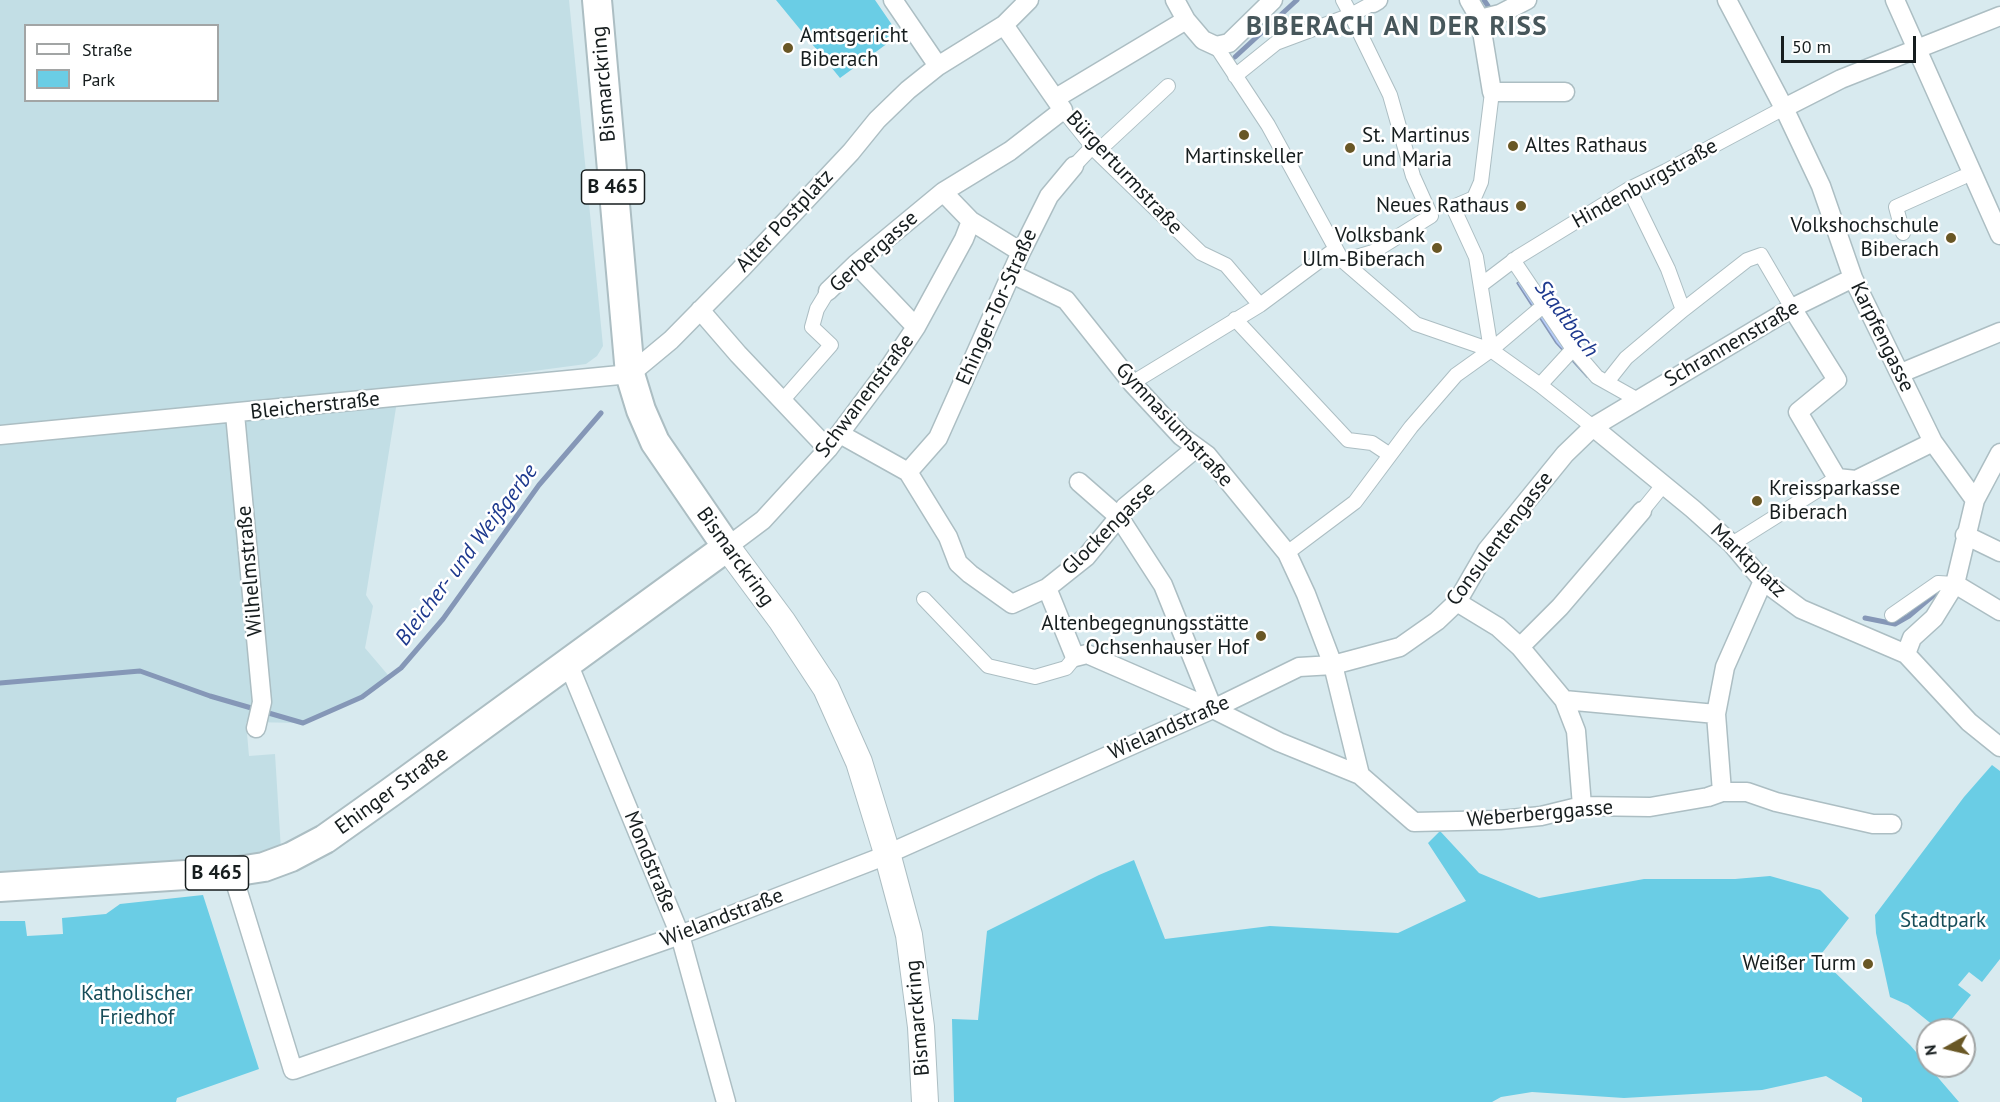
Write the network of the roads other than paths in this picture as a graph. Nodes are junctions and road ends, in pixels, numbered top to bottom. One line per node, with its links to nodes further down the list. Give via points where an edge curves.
1 (597, 0): 53 (main road, Bismarckring / B 465)
2 (893, 0): 19 (street)
3 (1029, 0): 16 (street)
4 (1175, 0): 15 (street)
5 (1273, 0): 17 (street, via 1229,43)
6 (1343, 0): 12 (street)
7 (1469, 0): 14 (street)
8 (1527, 0): 14 (street)
9 (1727, 0): 25 (street, Karpfengasse)
10 (1895, 0): 18 (street)
11 (1376, 2): 12 (street)
12 (1351, 15): 20 (street, via 1276,43); 36 (street, via 1390,95 1413,176 1431,216 1373,252)
13 (2000, 16): 18 (street, Hindenburgstraße)
14 (1480, 19): 22 (street)
15 (1186, 20): 17 (street, via 1203,40); 24 (street)
16 (1004, 25): 19 (street); 24 (street, Bürgerturmstraße)
17 (1216, 46): 20 (street)
18 (1917, 50): 25 (street, Hindenburgstraße, via 1841,79); 33 (street)
19 (938, 66): 46 (street, Alter Postplatz, via 886,111)
20 (1236, 76): 36 (street, via 1268,125)
21 (1168, 86): 26 (street, Ehinger-Tor-Straße)
22 (1492, 92): 23 (street); 40 (street, via 1481,182 1474,198 1453,207 1476,257)
23 (1565, 92)
24 (1060, 104): 26 (street, Bürgerturmstraße); 30 (street, via 1010,151)
25 (1779, 110): 29 (street, Hindenburgstraße); 39 (street, Karpfengasse, via 1821,186)
26 (1095, 149): 27 (street, Ehinger-Tor-Straße); 42 (street, Bürgerturmstraße, via 1201,253 1226,265)
27 (1074, 166): 34 (street, Ehinger-Tor-Straße, via 1049,196)
28 (1964, 177): 32 (street, via 1896,207)
29 (1629, 189): 35 (street, Hindenburgstraße); 45 (street)
30 (943, 192): 31 (street); 37 (street, Gerbergasse)
31 (971, 221): 34 (street); 48 (street, Schwanenstraße)
32 (1903, 233)
33 (2000, 235)
34 (1021, 252): 38 (street, Ehinger-Tor-Straße)
35 (1516, 259): 40 (street, Hindenburgstraße); 44 (street)
36 (1343, 261): 42 (street, via 1330,254); 50 (street, via 1416,324)
37 (856, 264): 41 (street, Gerbergasse); 48 (street)
38 (1012, 274): 55 (street, Gymnasiumstraße, via 1066,300); 68 (street, Ehinger-Tor-Straße, via 938,438)
39 (1852, 278): 43 (street, Schrannenstraße); 52 (street, Karpfengasse)
40 (1480, 285): 50 (street)
41 (828, 291): 58 (street, Gerbergasse, via 812,327 831,345)
42 (1260, 305): 47 (street)
43 (1792, 308): 45 (street, via 1761,255 1747,260); 57 (street, Schrannenstraße); 69 (street, via 1837,380 1798,412)
44 (1539, 309): 50 (street); 51 (street)
45 (1683, 309): 54 (street, via 1626,358)
46 (700, 310): 53 (street, Alter Postplatz); 58 (street)
47 (1236, 319): 55 (street); 67 (street, via 1348,440 1372,443)
48 (916, 327): 61 (street, Schwanenstraße)
49 (2000, 332): 52 (street)
50 (1491, 350): 56 (street); 67 (street, via 1456,375)
51 (1570, 352): 54 (street); 56 (street)
52 (1900, 373): 63 (street, Karpfengasse)
53 (630, 374): 59 (street, Bleicherstraße); 77 (main road, Bismarckring / B 465, via 655,442)
54 (1607, 382): 57 (street)
55 (1132, 383): 64 (street, Gymnasiumstraße)
56 (1540, 385): 60 (street)
57 (1638, 400): 60 (street, Schrannenstraße)
58 (782, 401): 65 (street)
59 (235, 414): 62 (street, Bleicherstraße); 95 (street, Wilhelmstraße, via 262,702)
60 (1593, 427): 71 (street, Marktplatz); 84 (street, Consulentengasse, via 1565,454 1487,550)
61 (840, 434): 65 (street, Schwanenstraße); 68 (street)
62 (0, 435)
63 (1933, 442): 69 (street, via 1856,480); 72 (street, Karpfengasse)
64 (1196, 448): 74 (street, Glockengasse, via 1125,507); 79 (street, Gymnasiumstraße, via 1207,455)
65 (828, 449): 77 (street, Schwanenstraße, via 763,520)
66 (2000, 453): 72 (street)
67 (1390, 455): 79 (street, via 1355,502)
68 (908, 472): 82 (street, Glockengasse, via 948,537 958,563 970,574 1011,604)
69 (1837, 478): 76 (street)
70 (1079, 482): 74 (street)
71 (1664, 484): 73 (street); 76 (street, Marktplatz)
72 (1975, 500): 75 (street)
73 (1642, 511): 87 (street, via 1560,607)
74 (1119, 517): 82 (street, Glockengasse, via 1086,557); 93 (street, via 1163,585)
75 (1965, 535): 78 (street); 81 (street)
76 (1732, 544): 80 (street, Marktplatz)
77 (727, 547): 90 (main road, Ehinger Straße / B 465); 101 (main road, Bismarckring, via 826,688 859,762)
78 (2000, 552)
79 (1287, 553): 91 (street, Gymnasiumstraße)
80 (1763, 581): 88 (street, Marktplatz, via 1801,609); 94 (street, via 1725,667)
81 (1955, 584): 85 (street); 86 (street, via 1938,583); 88 (street, via 1934,618 1912,638)
82 (1047, 588): 89 (street)
83 (924, 599): 89 (street, via 988,666 1035,677 1066,669)
84 (1457, 602): 87 (street, via 1498,627); 91 (street, Consulentengasse, via 1400,647)
85 (2000, 612)
86 (1896, 614)
87 (1520, 647): 92 (street)
88 (1906, 654): 96 (street, Marktplatz, via 1969,722)
89 (1074, 657): 93 (street, Weberberggasse, via 1087,654)
90 (568, 663): 102 (main road, Ehinger Straße / B 465, via 308,850 264,867); 104 (street, Mondstraße)
91 (1333, 665): 93 (street, Wielandstraße, via 1299,667); 97 (street, Gymnasiumstraße)
92 (1564, 700): 94 (street); 99 (street, via 1576,731)
93 (1213, 708): 97 (street, Weberberggasse, via 1279,742); 101 (street, Wielandstraße)
94 (1716, 714): 98 (street)
95 (256, 728)
96 (1993, 742)
97 (1360, 775): 99 (street, Weberberggasse, via 1414,822 1531,817)
98 (1722, 792): 99 (street, Weberberggasse, via 1650,807); 100 (street, Weberberggasse, via 1746,792 1873,824)
99 (1582, 806)
100 (1892, 824)
101 (887, 854): 104 (street, Wielandstraße); 106 (main road, Bismarckring, via 915,971)
102 (232, 872): 103 (main road, Ehinger Straße / B 465); 104 (street, Wielandstraße, via 293,1070)
103 (0, 887)
104 (680, 935): 105 (street, Mondstraße)
105 (726, 1102)
106 (925, 1102)

